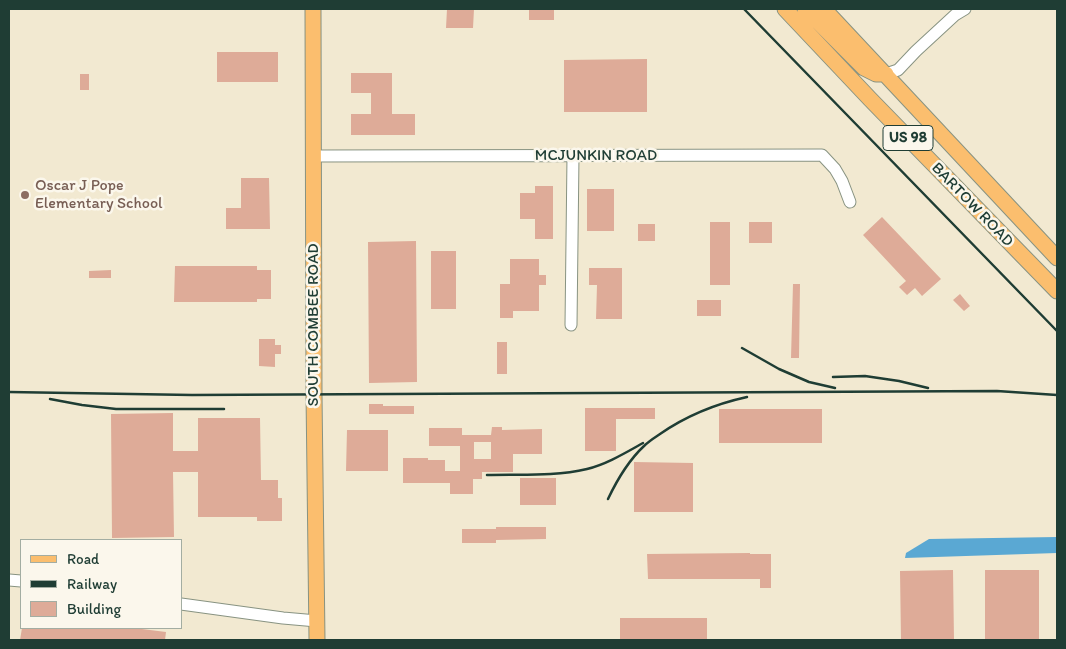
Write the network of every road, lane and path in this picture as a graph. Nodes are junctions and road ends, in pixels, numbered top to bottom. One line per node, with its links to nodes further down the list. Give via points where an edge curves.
1 (313, 9): 7 (main road, SOUTH COMBEE ROAD)
2 (785, 9): 11 (main road, BARTOW ROAD / US 98)
3 (805, 9): 6 (main road, via 864,68 876,74)
4 (824, 9): 6 (main road, BARTOW ROAD / US 98)
5 (965, 9): 6 (street, via 898,70)
6 (886, 74): 10 (main road, BARTOW ROAD / US 98)
7 (314, 156): 8 (street, MCJUNKIN ROAD); 15 (main road, SOUTH COMBEE ROAD)
8 (573, 156): 9 (street, MCJUNKIN ROAD, via 822,155 835,169); 13 (street)
9 (850, 202)
10 (1054, 252): 11 (main road)
11 (1032, 266): 12 (main road, BARTOW ROAD / US 98)
12 (1057, 291)
13 (571, 325)
14 (182, 604): 15 (street)
15 (317, 621): 16 (main road, SOUTH COMBEE ROAD)
16 (317, 640)

